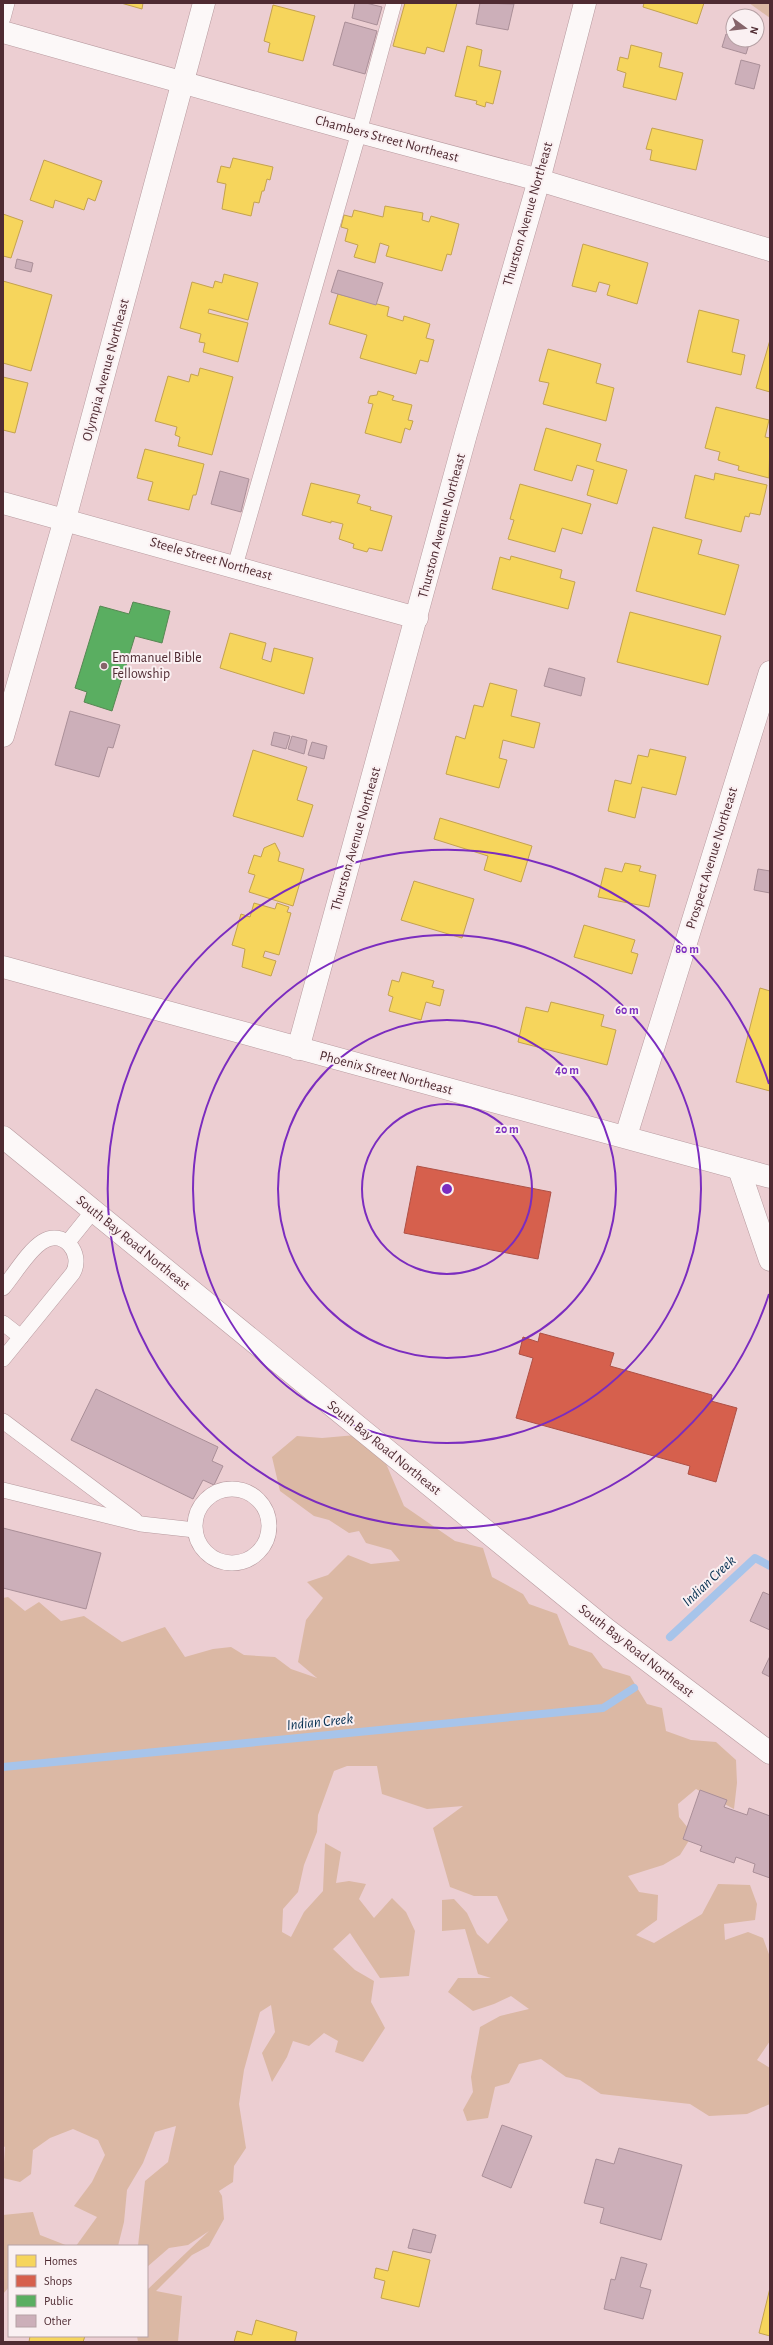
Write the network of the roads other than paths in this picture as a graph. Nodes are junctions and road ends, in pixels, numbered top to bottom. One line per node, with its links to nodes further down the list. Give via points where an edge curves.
1 (7, 3): 5 (lane)
2 (204, 3): 7 (street, Olympia Avenue Northeast)
3 (394, 3): 8 (lane)
4 (585, 3): 9 (street, Thurston Avenue Northeast)
5 (3, 18)
6 (3, 32): 7 (street, Chambers Street Northeast)
7 (184, 82): 8 (street, Chambers Street Northeast); 12 (street, Olympia Avenue Northeast)
8 (360, 132): 9 (street, Chambers Street Northeast); 13 (lane)
9 (539, 180): 10 (street, Chambers Street Northeast); 14 (street, Thurston Avenue Northeast, via 466,434)
10 (770, 250)
11 (3, 503): 12 (street, Steele Street Northeast)
12 (66, 519): 13 (street, Steele Street Northeast); 16 (street, Olympia Avenue Northeast)
13 (235, 566): 14 (street, Steele Street Northeast)
14 (418, 618): 18 (street, Thurston Avenue Northeast)
15 (770, 672): 19 (street, Prospect Avenue Northeast)
16 (3, 736)
17 (3, 967): 18 (street, Phoenix Street Northeast)
18 (298, 1049): 19 (street, Phoenix Street Northeast)
19 (626, 1136): 21 (street, Phoenix Street Northeast)
20 (3, 1137): 23 (street, South Bay Road Northeast)
21 (739, 1170): 22 (street, Phoenix Street Northeast); 25 (street)
22 (770, 1177)
23 (93, 1211): 24 (lane); 34 (street, South Bay Road Northeast, via 606,1629)
24 (68, 1242): 26 (lane, via 55,1238 43,1241); 28 (lane, via 76,1254 76,1268)
25 (770, 1260)
26 (3, 1288)
27 (3, 1323): 28 (lane)
28 (21, 1337): 29 (lane)
29 (3, 1360)
30 (3, 1421): 32 (lane)
31 (3, 1490): 32 (lane)
32 (141, 1524): 33 (lane)
33 (195, 1530): 33 (lane, via 198,1542 215,1559 239,1562 260,1550 269,1527 262,1504 253,1495 230,1488 208,1497 198,1512)
34 (770, 1753)

